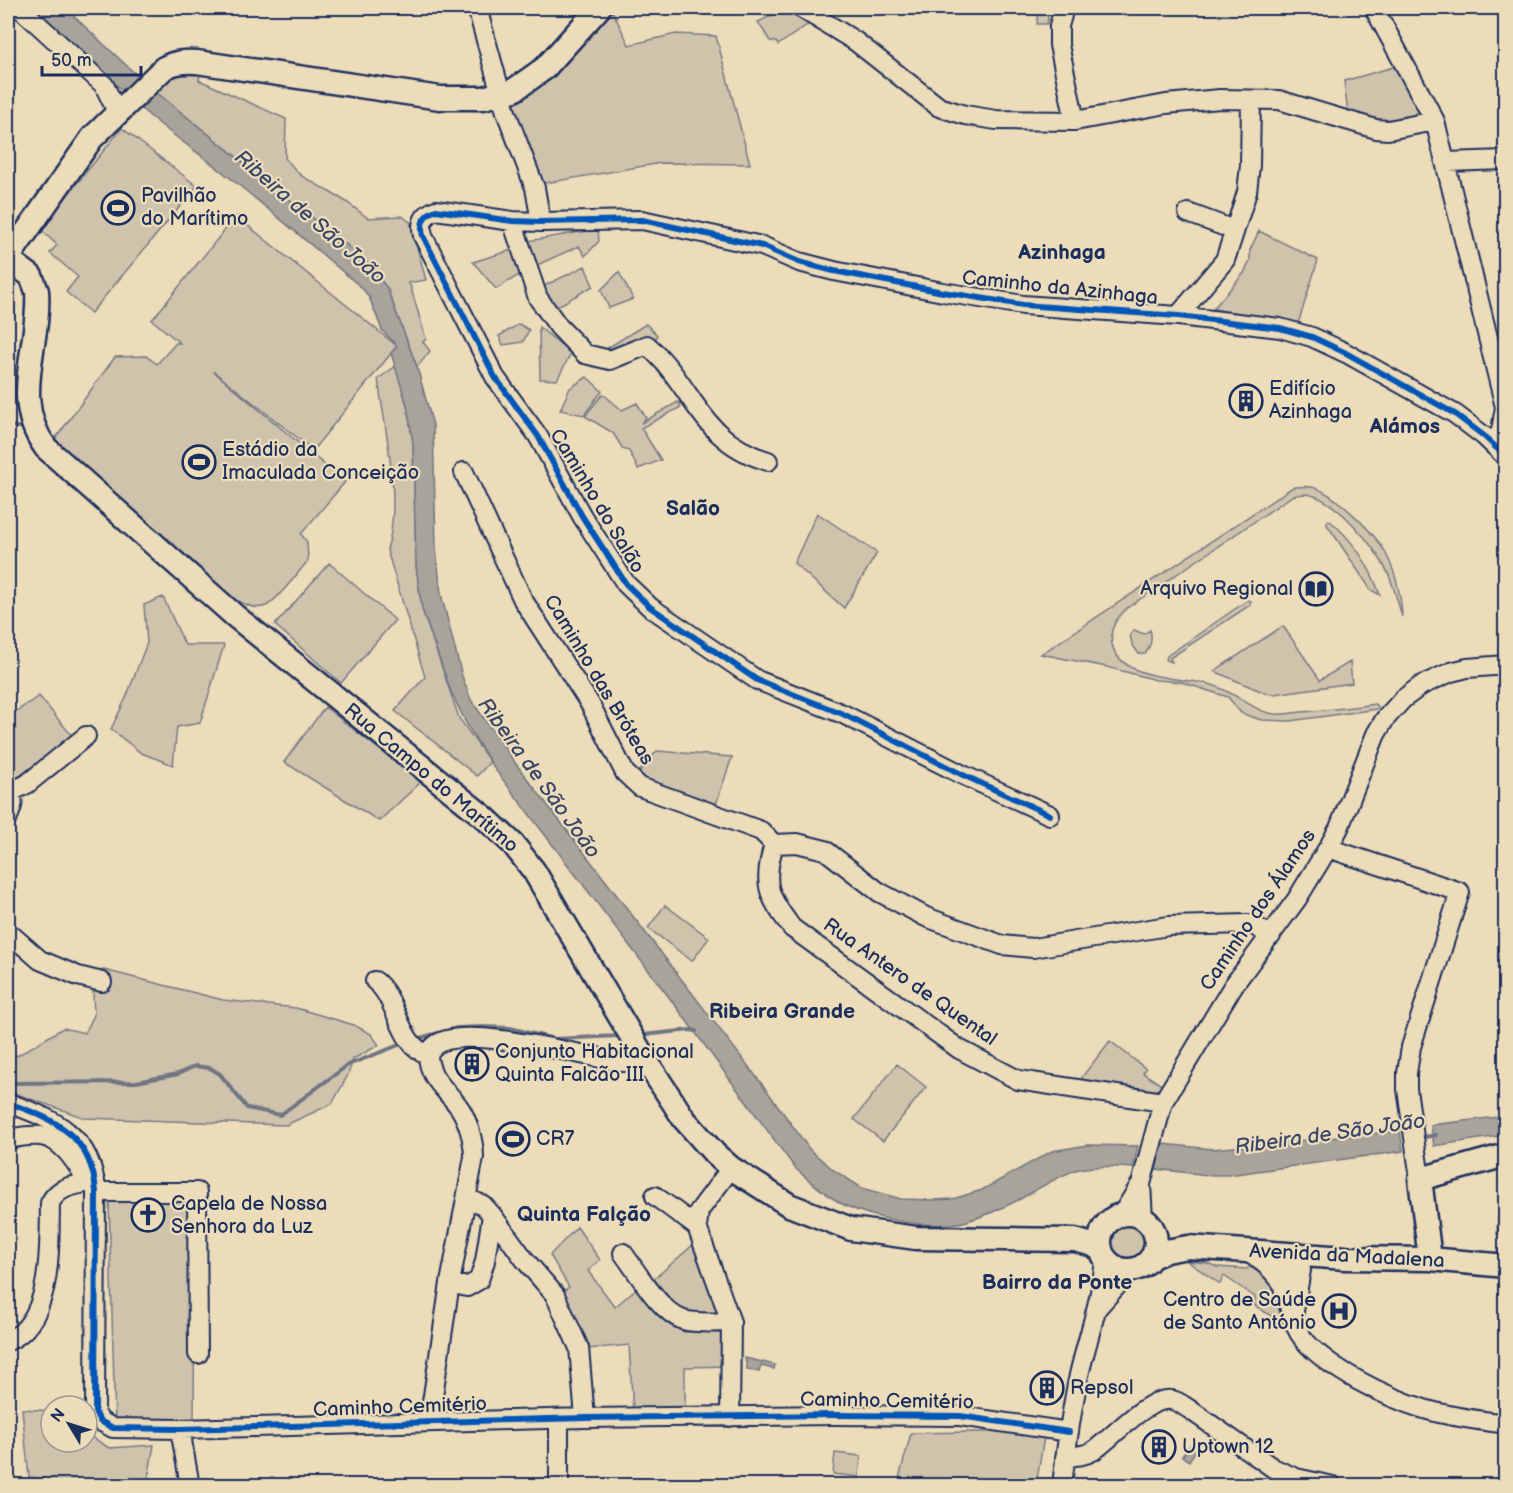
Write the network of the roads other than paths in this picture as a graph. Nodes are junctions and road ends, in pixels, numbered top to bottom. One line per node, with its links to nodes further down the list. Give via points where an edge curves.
1 (20, 8): 9 (street)
2 (477, 8): 7 (street)
3 (599, 8): 7 (main road, via 545,68 526,83)
4 (1064, 8): 10 (street, via 1059,45)
5 (1374, 8): 11 (street)
6 (807, 9): 10 (street, via 939,107 996,120)
7 (502, 94): 9 (main road, via 440,98 186,61 164,68); 16 (street, via 535,188)
8 (1251, 99): 10 (street, via 1166,104); 11 (street, via 1279,100 1376,129); 17 (street, via 1247,192)
9 (124, 106): 18 (main road, via 79,154)
10 (1075, 121)
11 (1435, 121): 13 (street)
12 (1506, 160): 13 (street)
13 (1446, 162): 20 (street, via 1505,407)
14 (1188, 213): 17 (street)
15 (512, 220): 16 (street, Caminho da Azinhaga); 21 (street, via 538,298 585,354 610,360 647,345 664,360 708,424 738,450); 26 (street, Caminho do Salão, via 436,210 426,216 421,228 495,378 538,436 582,516 626,584 650,608 757,680 843,714)
16 (541, 222): 19 (street, Caminho da Azinhaga, via 642,220 762,246 834,271 943,292 1023,305)
17 (1234, 230): 19 (street, via 1225,260)
18 (8, 258): 34 (main road, Rua Campo do Marítimo, via 29,274 36,285 28,405 33,428 46,448 235,616 513,844 554,902)
19 (1178, 316): 20 (street, Caminho da Azinhaga, via 1280,328 1312,337 1445,408)
20 (1499, 450)
21 (768, 461)
22 (464, 472): 27 (street, Caminho das Bróteas, via 523,600 590,704 625,773 640,787 761,831)
23 (1506, 665): 28 (street, Caminho dos Álamos, via 1451,672 1403,699 1376,734)
24 (86, 736): 25 (street)
25 (9, 802)
26 (1050, 815)
27 (774, 844): 30 (street, via 797,843 825,850 879,892 926,917 1002,945 1033,948 1188,925 1251,925); 35 (street, Rua Antero de Quental, via 767,866 769,891 792,928 959,1049 1018,1080)
28 (1328, 848): 30 (street, Caminho dos Álamos); 40 (street, via 1460,892 1409,1055 1407,1089)
29 (8, 932): 32 (street, via 40,960)
30 (1271, 936): 35 (street, Caminho dos Álamos, via 1233,986)
31 (375, 981): 33 (street, via 389,998 410,1041 417,1050)
32 (102, 982)
33 (428, 1054): 34 (street, via 440,1042 470,1037 623,1062); 43 (street, via 431,1071 459,1107 474,1148)
34 (643, 1056): 39 (main road, Rua Campo do Marítimo, via 684,1119)
35 (1163, 1102): 45 (street, Caminho dos Álamos)
36 (8, 1103): 41 (street, Caminho Cemitério, via 40,1114 67,1131 89,1158)
37 (8, 1139): 41 (street, via 41,1136 51,1140 61,1146)
38 (1506, 1155): 40 (main road)
39 (731, 1168): 46 (street, via 699,1211); 47 (main road, Rua Campo do Marítimo, via 789,1205 851,1229 916,1238)
40 (1420, 1179): 55 (main road)
41 (93, 1185): 62 (street, via 65,1188 53,1197 42,1299 26,1328); 63 (street, via 197,1192); 69 (street, Caminho Cemitério, via 97,1417 112,1428)
42 (655, 1196): 46 (street)
43 (467, 1198): 44 (street, via 483,1205); 58 (street)
44 (492, 1215): 58 (street, via 479,1280 467,1287); 65 (street, via 555,1295 579,1348)
45 (1130, 1222): 47 (main road, Rua Campo do Marítimo); 48 (main road, Avenida da Madalena); 51 (main road, via 1101,1238); 53 (main road, via 1156,1242)
46 (697, 1227): 61 (street)
47 (1075, 1240): 51 (main road, Rua Campo do Marítimo, via 1093,1245)
48 (1188, 1247): 49 (main road, Avenida da Madalena); 53 (main road, Avenida da Madalena)
49 (1246, 1252): 52 (main road, Avenida da Madalena); 59 (street)
50 (624, 1253): 61 (street, via 673,1315 685,1320)
51 (1103, 1254): 57 (main road, via 1112,1265); 60 (street)
52 (1295, 1255): 54 (main road, Avenida da Madalena); 59 (street, via 1284,1273)
53 (1152, 1257): 57 (main road, via 1140,1268)
54 (1327, 1257): 55 (main road, Avenida da Madalena); 59 (street)
55 (1430, 1259): 56 (main road, Avenida da Madalena)
56 (1506, 1266)
57 (1131, 1270): 60 (street)
58 (450, 1283): 67 (street)
59 (1291, 1283): 68 (street, via 1293,1319 1303,1338 1335,1365 1423,1408)
60 (1098, 1307): 70 (street, via 1079,1375)
61 (731, 1322): 64 (street)
62 (8, 1341)
63 (198, 1354)
64 (730, 1417): 65 (street, Caminho Cemitério); 70 (street, Caminho Cemitério, via 960,1416)
65 (585, 1418): 66 (street, Caminho Cemitério)
66 (559, 1419): 67 (street, Caminho Cemitério); 73 (street)
67 (429, 1422): 69 (street, Caminho Cemitério)
68 (1506, 1424)
69 (180, 1429): 72 (street)
70 (1069, 1432): 71 (street)
71 (1065, 1457): 74 (street); 75 (street, via 1093,1451 1150,1407 1166,1400 1176,1401 1273,1468 1296,1478)
72 (190, 1485)
73 (559, 1485)
74 (1062, 1485)
75 (1333, 1485)

